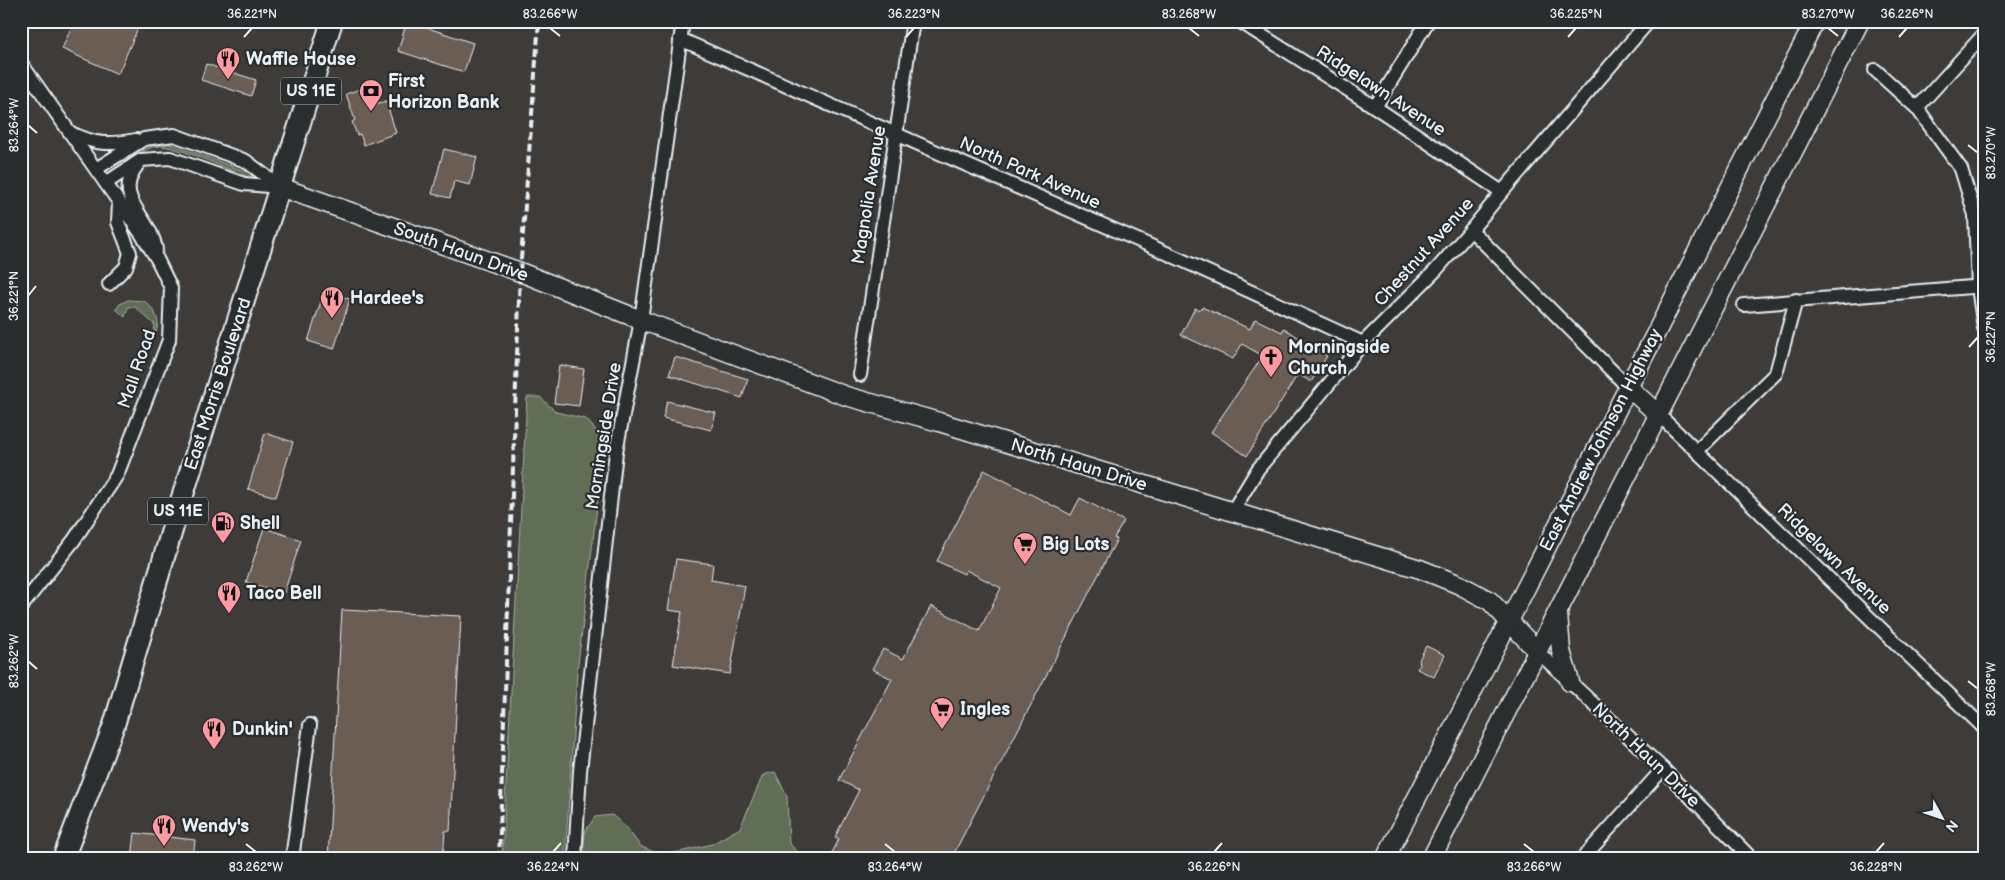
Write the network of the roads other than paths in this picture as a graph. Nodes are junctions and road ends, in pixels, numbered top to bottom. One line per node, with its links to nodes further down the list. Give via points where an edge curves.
1 (332, 21): 21 (main road, East Morris Boulevard / US 11E)
2 (683, 21): 10 (street, Morningside Drive)
3 (913, 21): 16 (street, Magnolia Avenue)
4 (1239, 21): 13 (street, Ridgelawn Avenue)
5 (1428, 21): 13 (street)
6 (1649, 21): 22 (street, Chestnut Avenue)
7 (1815, 21): 34 (main road, East Andrew Johnson Highway)
8 (1860, 21): 35 (main road)
9 (1984, 34): 14 (street)
10 (680, 39): 16 (street, North Park Avenue); 30 (street, Morningside Drive)
11 (21, 63): 15 (street, Mall Road)
12 (1875, 70): 14 (street)
13 (1376, 107): 22 (street, Ridgelawn Avenue)
14 (1917, 108): 27 (street, via 1962,169 1975,215)
15 (69, 132): 17 (street, via 109,144); 19 (street, Mall Road)
16 (896, 132): 32 (street, North Park Avenue); 33 (street, Magnolia Avenue)
17 (144, 139): 19 (street, South Haun Drive); 21 (street, South Haun Drive, via 174,135 246,161)
18 (141, 160): 20 (street, South Haun Drive); 21 (street, South Haun Drive, via 170,158 244,184); 25 (street, via 133,170 127,189 152,234)
19 (96, 170): 20 (street, Mall Road)
20 (106, 183): 23 (street, Mall Road)
21 (280, 187): 30 (main road, South Haun Drive, via 520,272); 46 (main road, East Morris Boulevard / US 11E, via 114,725)
22 (1502, 192): 24 (street, Chestnut Avenue)
23 (119, 203): 25 (street, Mall Road); 26 (street, via 118,222 130,253 126,267)
24 (1471, 230): 32 (street, Chestnut Avenue); 34 (street)
25 (157, 259): 38 (street, Mall Road, via 171,288 168,340 117,475 74,540)
26 (109, 284)
27 (1981, 286): 28 (street); 31 (street)
28 (1796, 300): 29 (street); 36 (street, via 1776,373)
29 (1744, 305)
30 (641, 320): 37 (main road, North Haun Drive, via 846,396); 50 (street, Morningside Drive, via 616,452 580,771)
31 (1984, 328)
32 (1363, 344): 37 (street, Chestnut Avenue, via 1258,469)
33 (860, 375)
34 (1628, 388): 35 (main road); 40 (main road, East Andrew Johnson Highway)
35 (1659, 415): 36 (street, Ridgelawn Avenue); 39 (main road)
36 (1697, 450): 44 (street, Ridgelawn Avenue)
37 (1232, 512): 40 (main road, North Haun Drive, via 1460,584 1490,602)
38 (21, 607)
39 (1558, 613): 41 (main road); 42 (main road, via 1561,651)
40 (1509, 621): 41 (main road, North Haun Drive); 51 (main road, East Andrew Johnson Highway)
41 (1538, 652): 42 (street, North Haun Drive); 52 (main road)
42 (1570, 682): 45 (street, North Haun Drive)
43 (310, 725): 49 (street)
44 (1984, 728)
45 (1662, 769): 53 (street); 54 (street, North Haun Drive)
46 (70, 837): 47 (main road); 48 (main road, East Morris Boulevard / US 11E)
47 (50, 859)
48 (63, 859)
49 (292, 859)
50 (574, 859)
51 (1385, 859)
52 (1432, 859)
53 (1582, 859)
54 (1752, 859)

